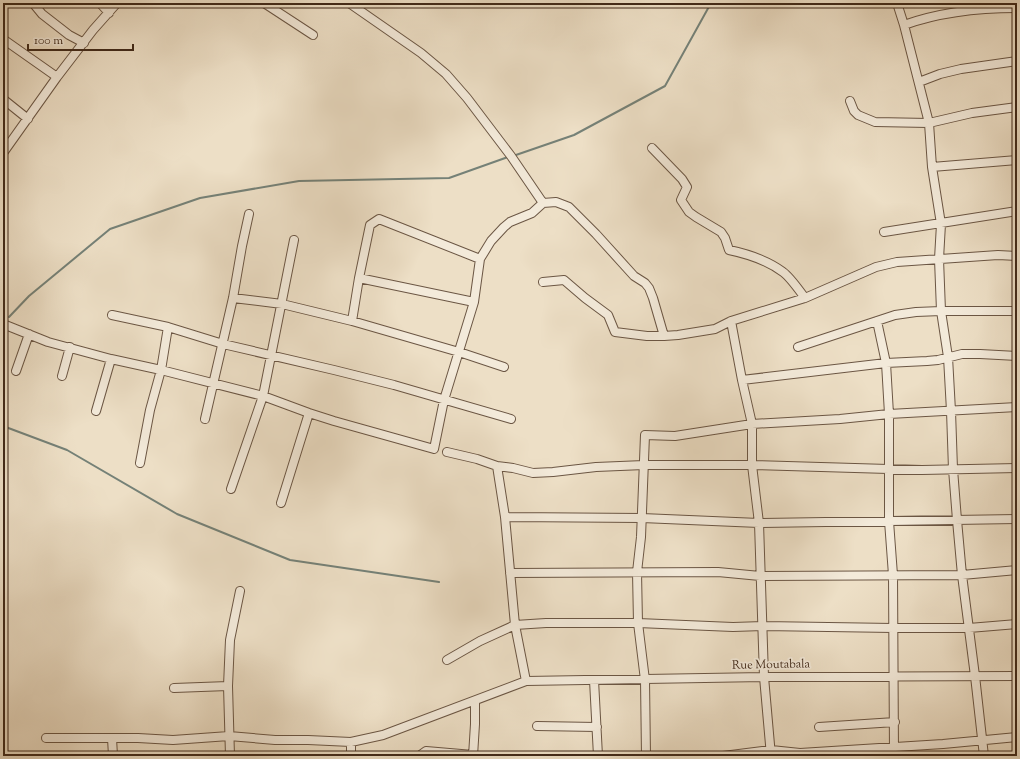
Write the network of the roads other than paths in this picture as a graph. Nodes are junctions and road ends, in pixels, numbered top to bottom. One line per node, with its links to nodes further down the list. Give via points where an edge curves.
1 (33, 3): 12 (street, via 42,14)
2 (100, 3): 8 (street)
3 (117, 3): 8 (street)
4 (264, 3): 10 (street)
5 (349, 3): 25 (street, via 421,53 446,74 512,156)
6 (897, 3): 9 (street)
7 (1017, 8): 9 (street, via 943,14)
8 (108, 13): 12 (street)
9 (904, 25): 15 (street)
10 (313, 35)
11 (3, 39): 14 (street)
12 (84, 43): 14 (street)
13 (1017, 61): 15 (street, via 961,69)
14 (57, 77): 19 (street)
15 (919, 82): 20 (street)
16 (3, 99): 19 (street)
17 (850, 101): 20 (street, via 858,115 875,122)
18 (1017, 107): 20 (street, via 972,113)
19 (28, 119): 22 (street)
20 (929, 123): 24 (street)
21 (652, 148): 37 (street, via 687,187 682,200 689,212 721,232 729,250 764,261 784,272)
22 (3, 152)
23 (1017, 160): 24 (street)
24 (932, 167): 28 (street)
25 (543, 203): 32 (street, via 532,213 504,227); 49 (street, via 556,202 568,207 634,276 650,288)
26 (1017, 211): 28 (street)
27 (249, 214): 36 (street)
28 (941, 224): 29 (street); 33 (street)
29 (884, 232)
30 (294, 240): 39 (street)
31 (1017, 256): 33 (street)
32 (480, 259): 34 (street, via 379,219 370,225); 38 (street)
33 (939, 259): 37 (street, via 897,262 876,267); 40 (street)
34 (359, 278): 38 (street); 43 (street)
35 (543, 282): 49 (street, via 564,280 608,315 615,332)
36 (233, 298): 39 (street); 50 (street)
37 (805, 298): 44 (street)
38 (474, 302): 53 (street)
39 (282, 304): 43 (street); 54 (street)
40 (941, 311): 41 (street); 45 (street, via 895,315); 56 (street)
41 (1017, 311)
42 (112, 316): 47 (street)
43 (352, 321): 53 (street)
44 (731, 321): 49 (street, via 714,329); 63 (street)
45 (877, 321): 52 (street); 58 (street)
46 (3, 324): 48 (street)
47 (168, 327): 50 (street); 60 (street)
48 (29, 334): 51 (street); 61 (street)
49 (664, 336)
50 (223, 344): 54 (street); 64 (street)
51 (70, 347): 57 (street); 62 (street)
52 (798, 347)
53 (459, 352): 59 (street); 66 (street)
54 (271, 355): 65 (street); 66 (street)
55 (1017, 356): 56 (street, via 962,354)
56 (948, 357): 58 (street, via 927,362); 69 (street)
57 (111, 359): 60 (street); 68 (street)
58 (886, 363): 63 (street); 71 (street)
59 (504, 367)
60 (161, 370): 64 (street); 76 (street)
61 (16, 371)
62 (62, 376)
63 (742, 380): 74 (street)
64 (213, 383): 65 (street); 72 (street)
65 (263, 396): 70 (street); 83 (street)
66 (444, 400): 70 (street, via 434,448); 73 (street)
67 (1017, 407): 69 (street)
68 (96, 411)
69 (951, 411): 71 (street); 82 (street)
70 (309, 413): 84 (street)
71 (889, 414): 74 (street); 81 (street)
72 (205, 419)
73 (511, 419)
74 (752, 424): 77 (street); 78 (street, via 675,436 645,435)
75 (447, 452): 79 (street)
76 (140, 463)
77 (752, 464): 78 (street); 81 (street); 90 (street)
78 (644, 465): 79 (street, via 533,473); 86 (street)
79 (497, 466): 85 (street)
80 (1017, 468): 82 (street)
81 (889, 469): 82 (street); 89 (street)
82 (953, 469): 88 (street)
83 (231, 489)
84 (281, 503)
85 (505, 517): 86 (street); 93 (street)
86 (642, 518): 90 (street); 92 (street)
87 (1017, 519): 88 (street)
88 (957, 520): 89 (street); 94 (street)
89 (889, 521): 90 (street); 95 (street)
90 (759, 523): 96 (street)
91 (1017, 570): 94 (street)
92 (638, 572): 93 (street); 96 (street, via 718,572); 98 (street)
93 (510, 573): 100 (street)
94 (962, 574): 95 (street); 103 (street)
95 (893, 575): 96 (street); 102 (street)
96 (760, 576): 101 (street)
97 (240, 591): 112 (street, via 230,640)
98 (638, 623): 100 (street); 101 (street); 110 (street)
99 (1017, 624): 103 (street)
100 (515, 625): 104 (street); 111 (street)
101 (763, 626): 102 (street); 108 (street)
102 (893, 628): 103 (street); 105 (street)
103 (969, 628): 106 (street)
104 (447, 660)
105 (894, 676): 106 (street, Rue Moutabala); 108 (street, Rue Moutabala); 115 (street)
106 (975, 676): 107 (street, Rue Moutabala); 123 (street)
107 (1017, 676)
108 (764, 677): 110 (street, Rue Moutabala); 126 (street)
109 (594, 680): 110 (street, Rue Moutabala); 111 (street, Rue Moutabala); 117 (street)
110 (645, 680): 133 (street)
111 (526, 681): 114 (street)
112 (228, 686): 113 (street); 119 (street)
113 (174, 688)
114 (476, 701): 124 (street, via 383,735); 131 (street)
115 (894, 722): 118 (street); 125 (street)
116 (537, 726): 117 (street)
117 (597, 727): 132 (street)
118 (819, 727)
119 (229, 736): 122 (street, via 173,740); 124 (street); 128 (street)
120 (1017, 737): 123 (street)
121 (46, 738): 122 (street)
122 (112, 738): 127 (street)
123 (982, 740): 125 (street); 136 (street)
124 (350, 742): 129 (street)
125 (894, 747): 126 (street); 135 (street)
126 (771, 753): 134 (street)
127 (113, 756)
128 (230, 756)
129 (351, 756)
130 (419, 756): 131 (street, via 426,751)
131 (473, 756)
132 (598, 756)
133 (646, 756)
134 (723, 756)
135 (894, 756)
136 (984, 756)

